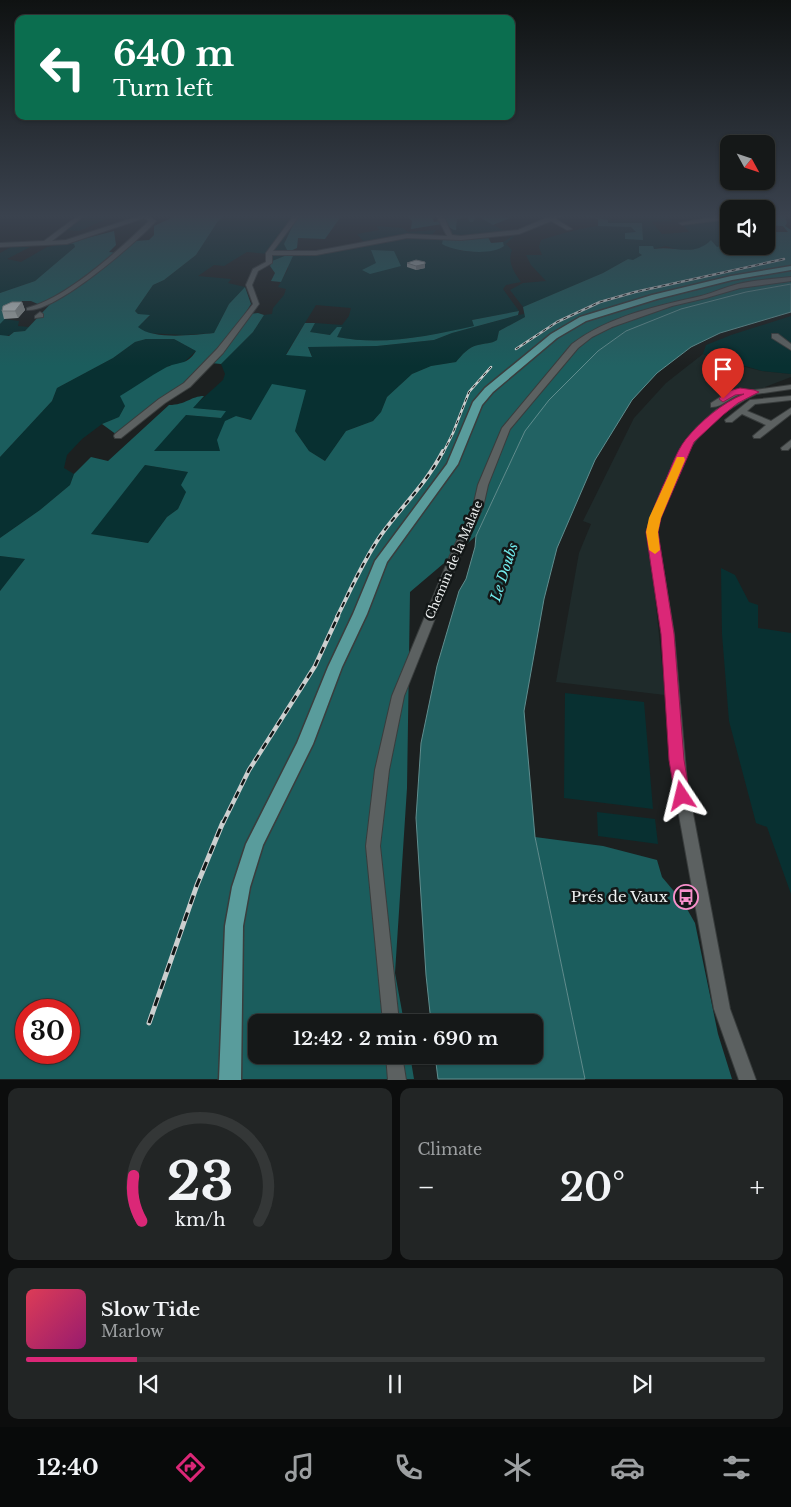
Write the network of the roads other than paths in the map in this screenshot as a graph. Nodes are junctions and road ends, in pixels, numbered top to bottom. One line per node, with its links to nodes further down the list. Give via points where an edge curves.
1 (100, 265): 5 (street, via 37,309)
2 (264, 265): 16 (street, via 255,270 249,285 256,304 220,351 187,385)
3 (791, 268): 20 (main road, via 731,278 583,319 554,336 476,404 452,464 381,561 305,744 255,844 241,887 234,926)
4 (791, 279): 18 (street, Chemin de la Malate, via 740,286 670,304 589,335 575,346 506,428 483,485 478,507 398,696 382,770 374,846)
5 (29, 309)
6 (775, 336): 7 (street)
7 (791, 348)
8 (791, 387): 9 (street)
9 (754, 392): 11 (street, via 732,393); 22 (street, via 719,412 690,441 655,518 652,532 668,634 680,782 722,1009)
10 (791, 398): 13 (street, via 753,402)
11 (714, 405)
12 (791, 410): 15 (street)
13 (741, 411): 14 (street); 15 (street)
14 (729, 420)
15 (772, 425): 17 (street)
16 (118, 436)
17 (757, 436)
18 (390, 1014)
19 (395, 1064): 21 (street)
20 (230, 1080)
21 (397, 1080)
22 (748, 1080)

